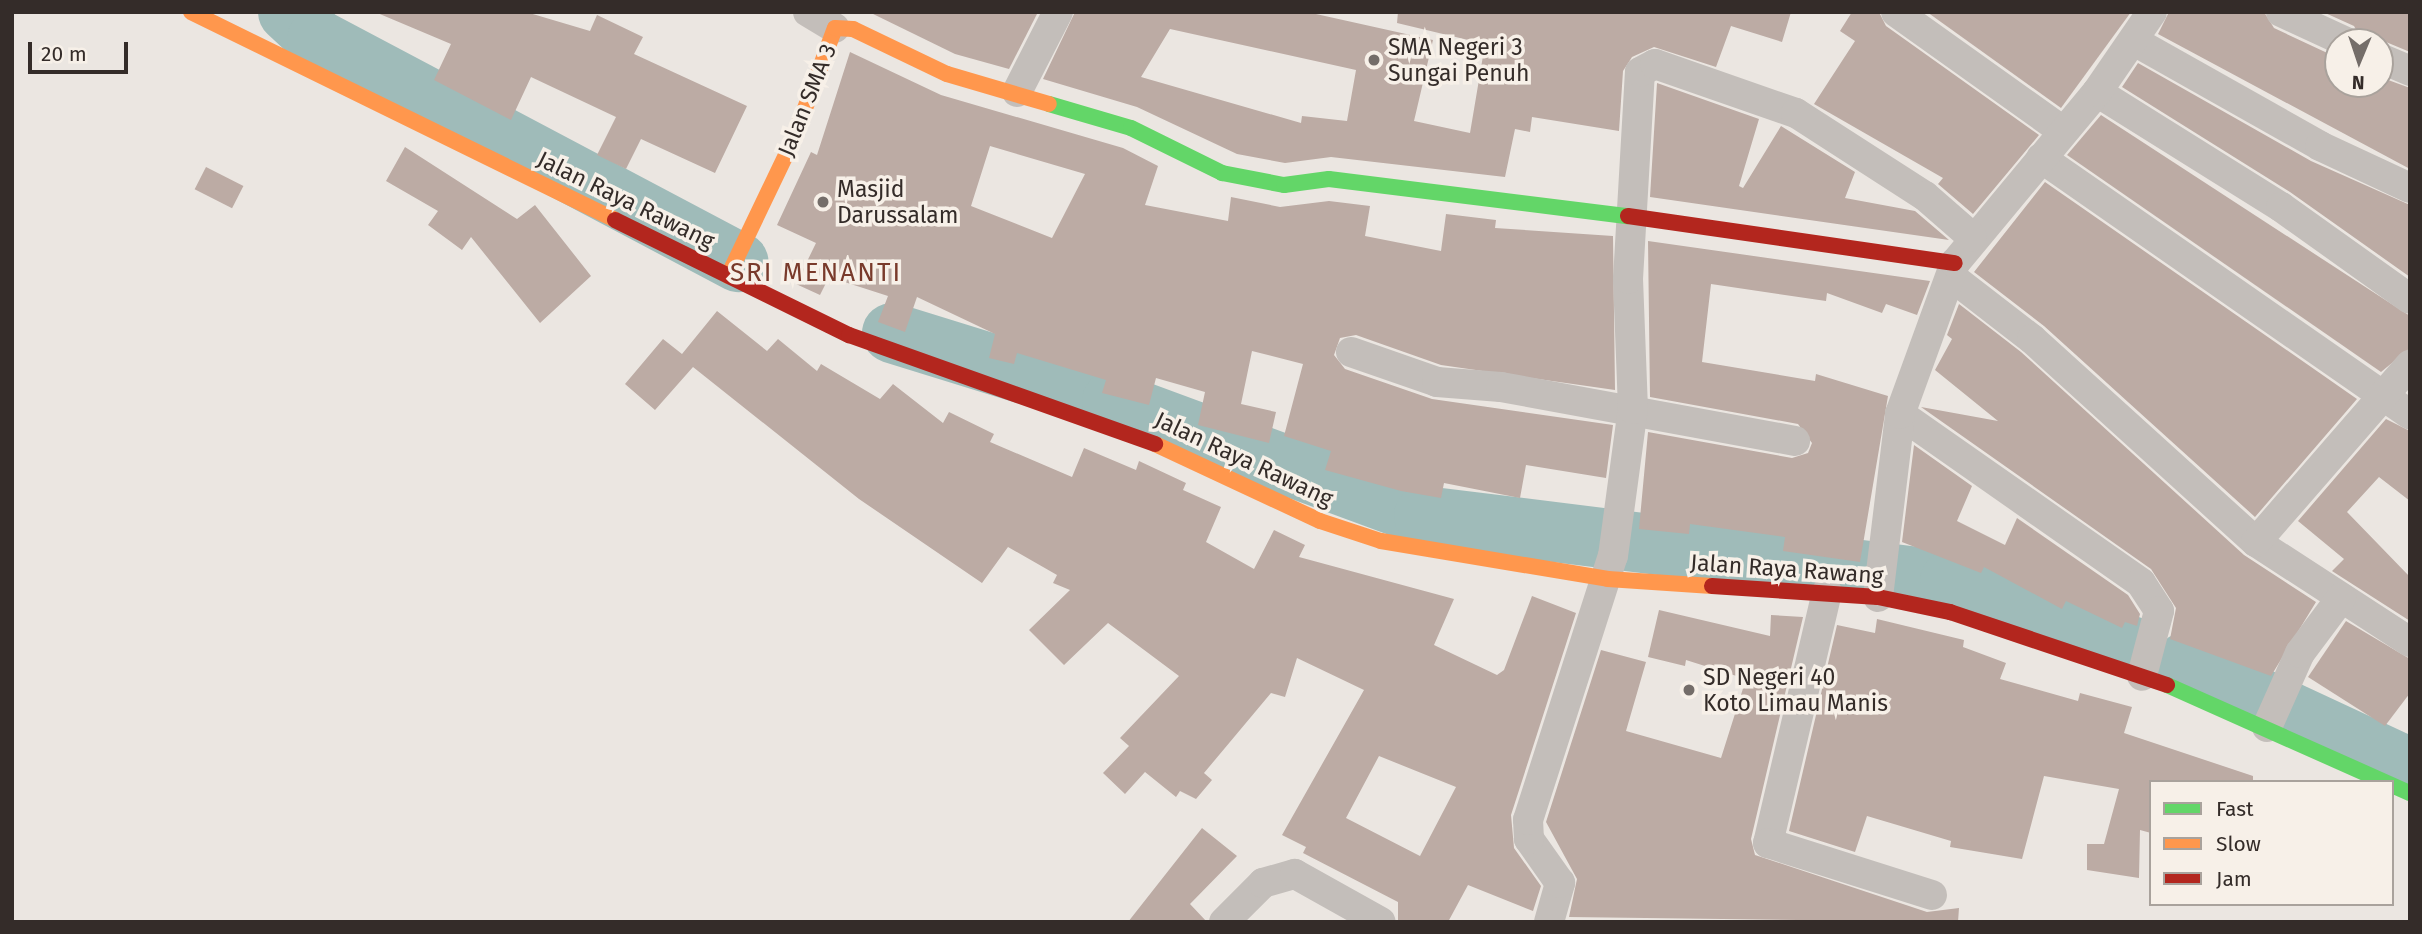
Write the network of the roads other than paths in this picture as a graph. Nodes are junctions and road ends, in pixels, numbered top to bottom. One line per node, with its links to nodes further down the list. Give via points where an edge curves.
1 (191, 12): 17 (main road, Jalan Raya Rawang)
2 (808, 12): 7 (street)
3 (1058, 12): 10 (street)
4 (1896, 12): 12 (street)
5 (2152, 12): 9 (street)
6 (2281, 12): 8 (street)
7 (835, 28): 10 (main road, Jalan SMA 3, via 853,29 947,74); 17 (main road, Jalan SMA 3)
8 (2324, 32)
9 (2134, 41): 11 (street); 14 (street, via 2320,146)
10 (1017, 92): 15 (main road, Jalan SMA 3, via 1131,128 1222,173 1284,185 1357,181)
11 (2097, 92): 12 (street); 19 (street, via 2281,207)
12 (2063, 131): 13 (street)
13 (2041, 158): 16 (street); 22 (street)
14 (2410, 188)
15 (1630, 219): 16 (street, via 1634,91 1640,72 1655,64 1796,113 1926,196); 18 (main road, Jalan SMA 3); 23 (street)
16 (1972, 237): 18 (street)
17 (731, 270): 28 (main road, Jalan Raya Rawang, via 849,335 1140,436 1320,521 1381,541)
18 (1954, 271): 24 (street); 27 (street)
19 (2410, 299)
20 (1351, 352): 23 (street, via 1437,382)
21 (2410, 365): 22 (street)
22 (2385, 393): 25 (street); 27 (street)
23 (1633, 409): 26 (street); 28 (street)
24 (1900, 414): 29 (street); 33 (street, via 2141,583 2159,611)
25 (2410, 414)
26 (1795, 441)
27 (2256, 542): 31 (street)
28 (1611, 568): 30 (main road, Jalan Raya Rawang); 41 (street, via 1528,820 1529,839 1559,883)
29 (1878, 589): 30 (main road, Jalan Raya Rawang); 33 (main road, Jalan Raya Rawang)
30 (1827, 592): 38 (street, via 1768,842)
31 (2341, 598): 32 (street); 34 (street, via 2300,653)
32 (2410, 642)
33 (2142, 676): 34 (main road, Jalan Raya Rawang)
34 (2271, 721): 35 (main road, Jalan Raya Rawang)
35 (2385, 780)
36 (2394, 785): 37 (main road, Jalan Raya Rawang)
37 (2410, 793)
38 (1932, 895)
39 (1224, 922): 40 (street, via 1263,883 1295,874)
40 (1381, 922)
41 (1549, 922)

